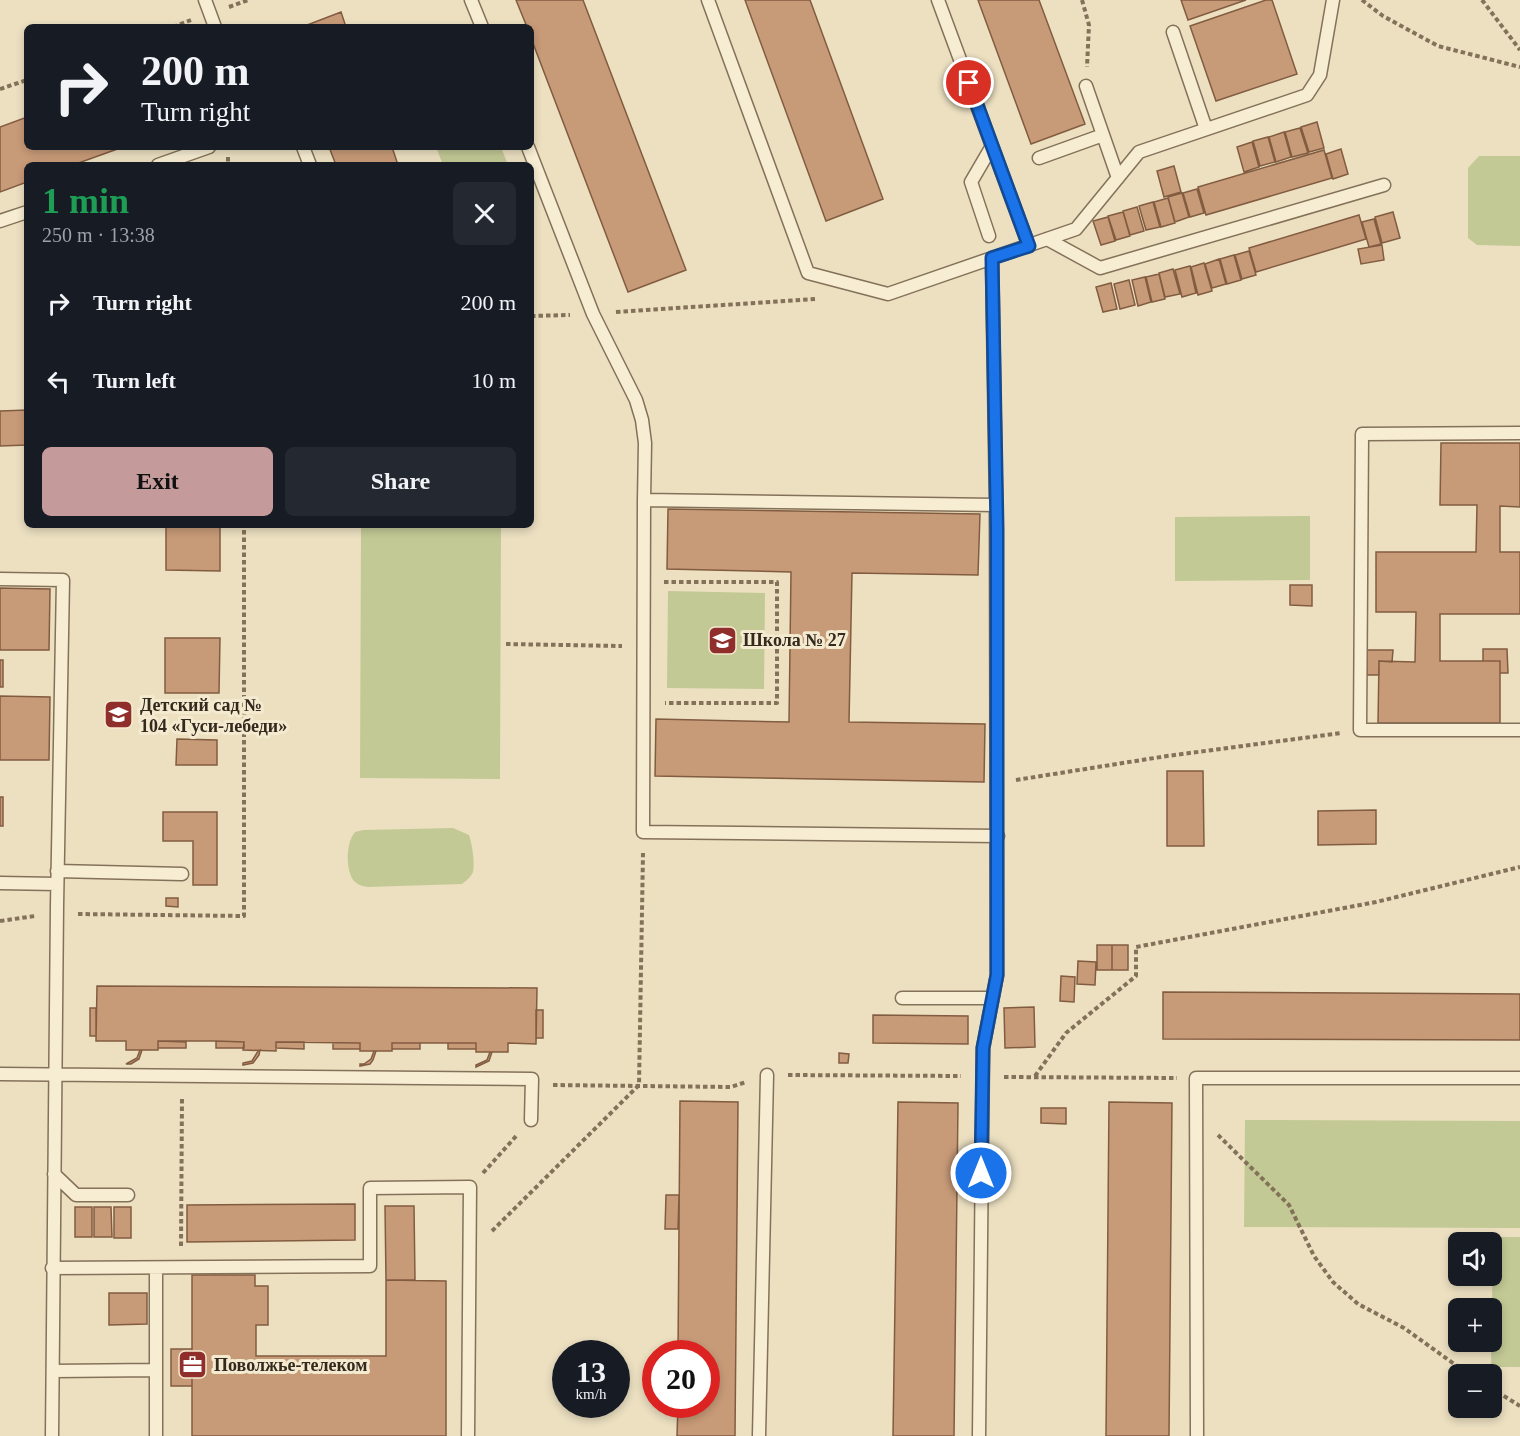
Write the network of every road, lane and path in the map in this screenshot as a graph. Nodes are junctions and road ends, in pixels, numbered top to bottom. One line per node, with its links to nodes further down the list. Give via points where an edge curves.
1 (205, 0): 9 (lane)
2 (471, 0): 10 (lane)
3 (708, 0): 31 (lane, via 808,273 888,294)
4 (938, 0): 19 (lane)
5 (1082, 0): 15 (path, via 1089,25)
6 (1333, 0): 17 (lane, via 1320,75 1307,95)
7 (1362, 0): 13 (path, via 1438,46)
8 (1482, 0): 12 (path)
9 (214, 24)
10 (481, 24)
11 (1173, 32): 17 (lane)
12 (1520, 50)
13 (1520, 68)
14 (24, 81): 16 (path)
15 (1086, 86): 18 (lane)
16 (0, 89)
17 (1206, 129): 24 (lane, via 1139,152)
18 (1103, 135): 21 (lane); 24 (lane)
19 (992, 146): 28 (lane, via 971,182); 30 (lane)
20 (200, 150): 22 (lane)
21 (1039, 158)
22 (166, 162)
23 (534, 162): 33 (lane)
24 (1118, 178): 29 (lane, via 1076,229)
25 (1384, 185): 29 (lane, via 1100,268)
26 (24, 213): 27 (lane)
27 (0, 221)
28 (989, 236)
29 (1047, 239): 30 (lane)
30 (1029, 246): 31 (lane)
31 (992, 258): 37 (lane)
32 (817, 299): 33 (path)
33 (593, 314): 34 (path); 36 (lane, via 642,420)
34 (534, 316)
35 (1520, 433): 44 (lane, via 1362,434)
36 (644, 500): 37 (lane); 40 (lane)
37 (996, 505): 46 (lane)
38 (244, 528): 54 (path, via 244,916)
39 (0, 579): 50 (lane, via 63,580)
40 (644, 582): 42 (lane); 43 (path, via 777,582 777,703)
41 (506, 644): 42 (path)
42 (644, 647): 43 (lane)
43 (643, 703): 47 (lane)
44 (1360, 730): 45 (lane); 46 (path)
45 (1520, 730)
46 (998, 783): 48 (lane)
47 (643, 832): 48 (lane); 67 (path)
48 (998, 836): 57 (lane, via 997,975)
49 (1520, 867): 63 (path, via 1376,902 1136,947 1136,976 1066,1033)
50 (57, 871): 51 (lane); 53 (lane)
51 (182, 874)
52 (0, 883): 53 (lane)
53 (57, 884): 54 (lane)
54 (57, 913): 55 (path); 59 (lane)
55 (0, 921)
56 (902, 998): 57 (lane)
57 (992, 998): 62 (lane)
58 (0, 1074): 59 (lane)
59 (56, 1075): 61 (lane); 70 (lane)
60 (767, 1075): 62 (path); 67 (path, via 731,1087); 85 (lane)
61 (182, 1076): 66 (lane, via 532,1079); 76 (path)
62 (982, 1076): 63 (path); 86 (lane)
63 (1034, 1077): 64 (path)
64 (1196, 1078): 65 (lane); 68 (lane)
65 (1520, 1078)
66 (532, 1085): 67 (path); 69 (lane)
67 (639, 1085): 73 (path)
68 (1196, 1113): 77 (path, via 1289,1205 1314,1256 1333,1282 1358,1304 1404,1328); 87 (lane)
69 (531, 1120): 71 (path)
70 (54, 1174): 72 (lane, via 76,1195); 74 (lane)
71 (470, 1187): 73 (lane); 76 (lane, via 370,1188 370,1266)
72 (128, 1195)
73 (469, 1254): 84 (lane)
74 (52, 1268): 75 (lane); 79 (lane)
75 (156, 1268): 76 (lane); 78 (lane)
76 (181, 1268)
77 (1454, 1364)
78 (156, 1370): 79 (lane); 83 (lane)
79 (53, 1371): 82 (lane)
80 (1502, 1395): 81 (path)
81 (1520, 1406)
82 (52, 1436)
83 (156, 1436)
84 (468, 1436)
85 (759, 1436)
86 (979, 1436)
87 (1197, 1436)

